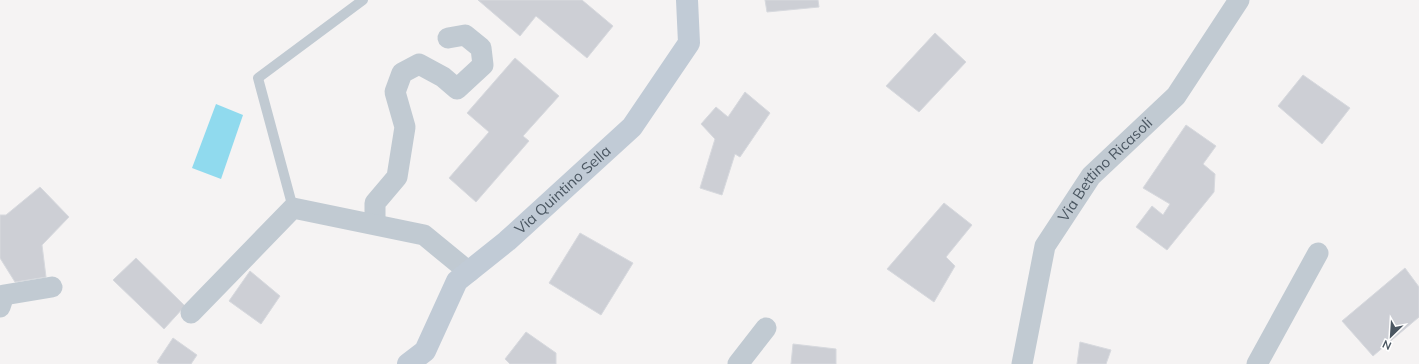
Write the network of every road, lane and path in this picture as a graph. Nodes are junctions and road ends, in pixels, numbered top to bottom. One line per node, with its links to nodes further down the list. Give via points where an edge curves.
1 (363, 0): 5 (lane, via 258,78)
2 (687, 0): 8 (street, Via Quintino Sella, via 689,44 632,127 507,241)
3 (1239, 0): 13 (street, Via Bettino Ricasoli, via 1176,96 1091,176 1045,246)
4 (448, 38): 6 (street, via 465,35 481,48 483,65 458,89 419,64 402,73 395,92 405,127 397,177 375,203)
5 (293, 208): 6 (street); 11 (street)
6 (375, 224): 8 (street, via 424,235)
7 (1318, 253): 18 (street)
8 (469, 272): 14 (street, Via Quintino Sella, via 457,282 425,351)
9 (52, 287): 10 (street, via 4,295)
10 (0, 307)
11 (191, 313)
12 (766, 328): 15 (street)
13 (1027, 342): 16 (street); 17 (street, Via Bettino Ricasoli)
14 (408, 364)
15 (738, 364)
16 (1019, 364)
17 (1022, 364)
18 (1257, 364)

